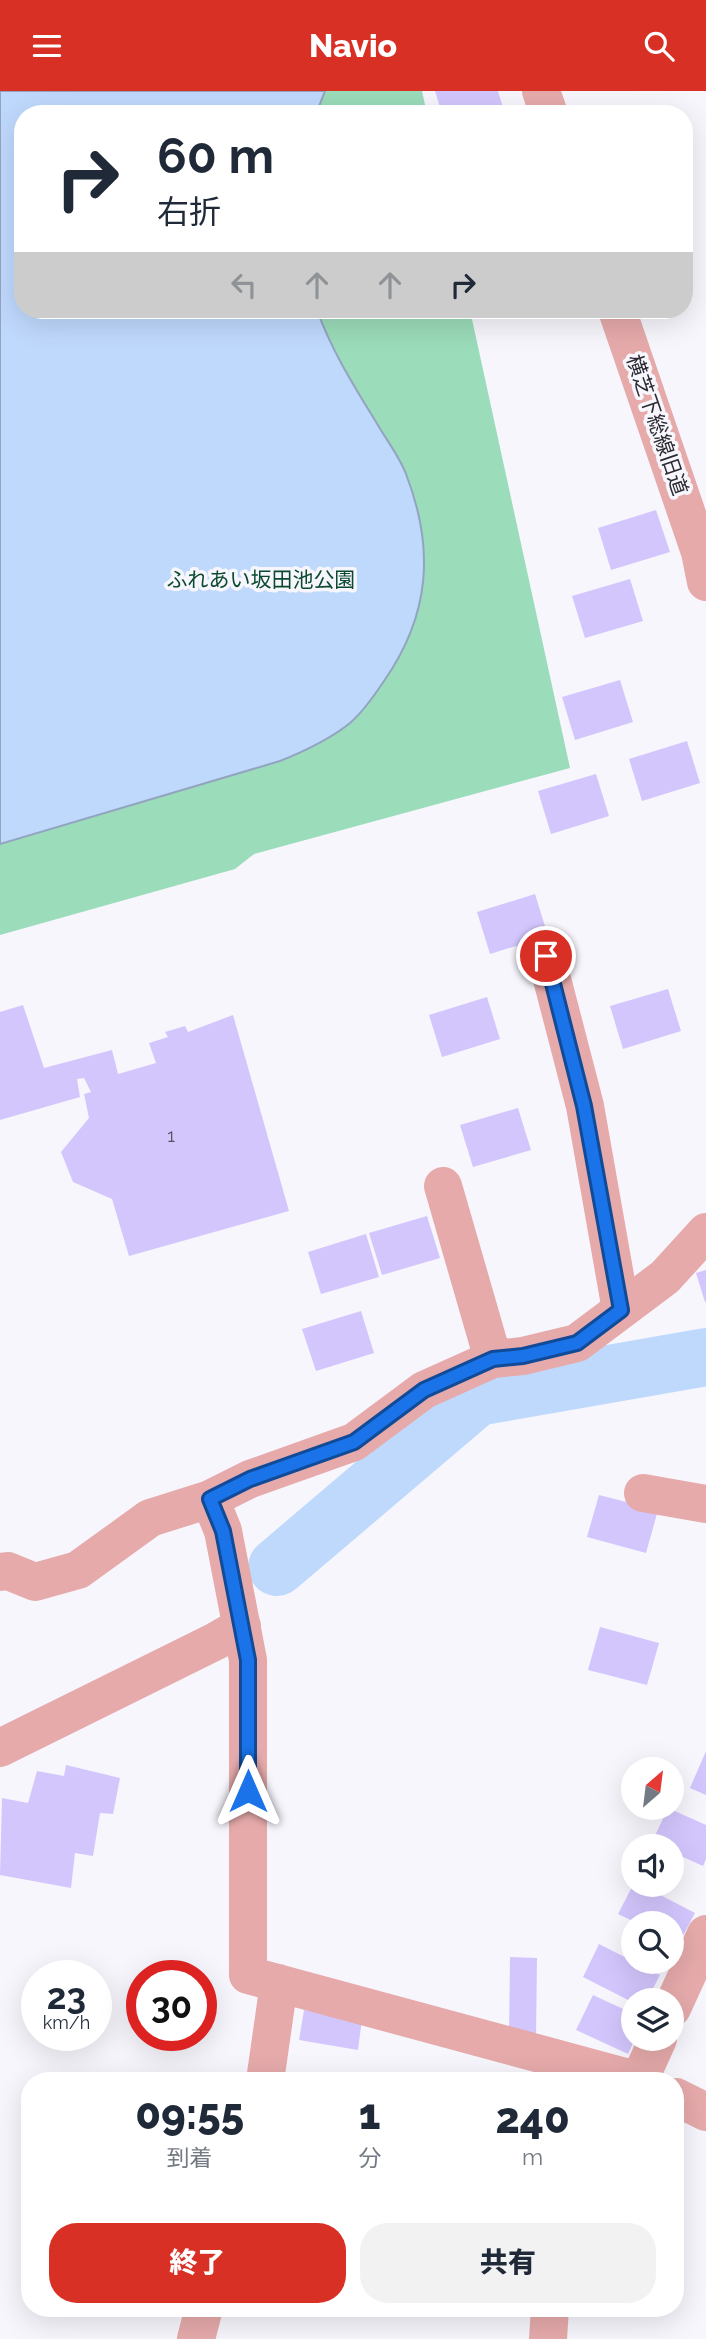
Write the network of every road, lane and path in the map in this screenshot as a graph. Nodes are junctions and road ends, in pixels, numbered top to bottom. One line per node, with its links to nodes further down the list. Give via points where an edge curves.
1 (620, 319): 2 (street, 横芝下総線旧道)
2 (706, 582)
3 (546, 956): 6 (street, via 584,1106)
4 (443, 1186): 7 (street)
5 (706, 1231): 6 (street, via 665,1277)
6 (621, 1310): 7 (street, via 577,1343)
7 (493, 1359): 9 (street, via 424,1390 354,1442 250,1479)
8 (643, 1493): 10 (street)
9 (210, 1499): 11 (street, via 150,1518 78,1570 35,1582); 12 (street, via 223,1531)
10 (706, 1504)
11 (3, 1561)
12 (242, 1626): 13 (street); 15 (street, via 248,1660 248,1975)
13 (0, 1748)
14 (706, 1934): 16 (street)
15 (279, 1983): 18 (street); 19 (street)
16 (681, 1988)
17 (653, 2051): 20 (street)
18 (266, 2072)
19 (606, 2072)
20 (643, 2072)
21 (684, 2102): 22 (street)
22 (706, 2112)
23 (201, 2317): 25 (street)
24 (549, 2317): 26 (street)
25 (195, 2339)
26 (548, 2339)

